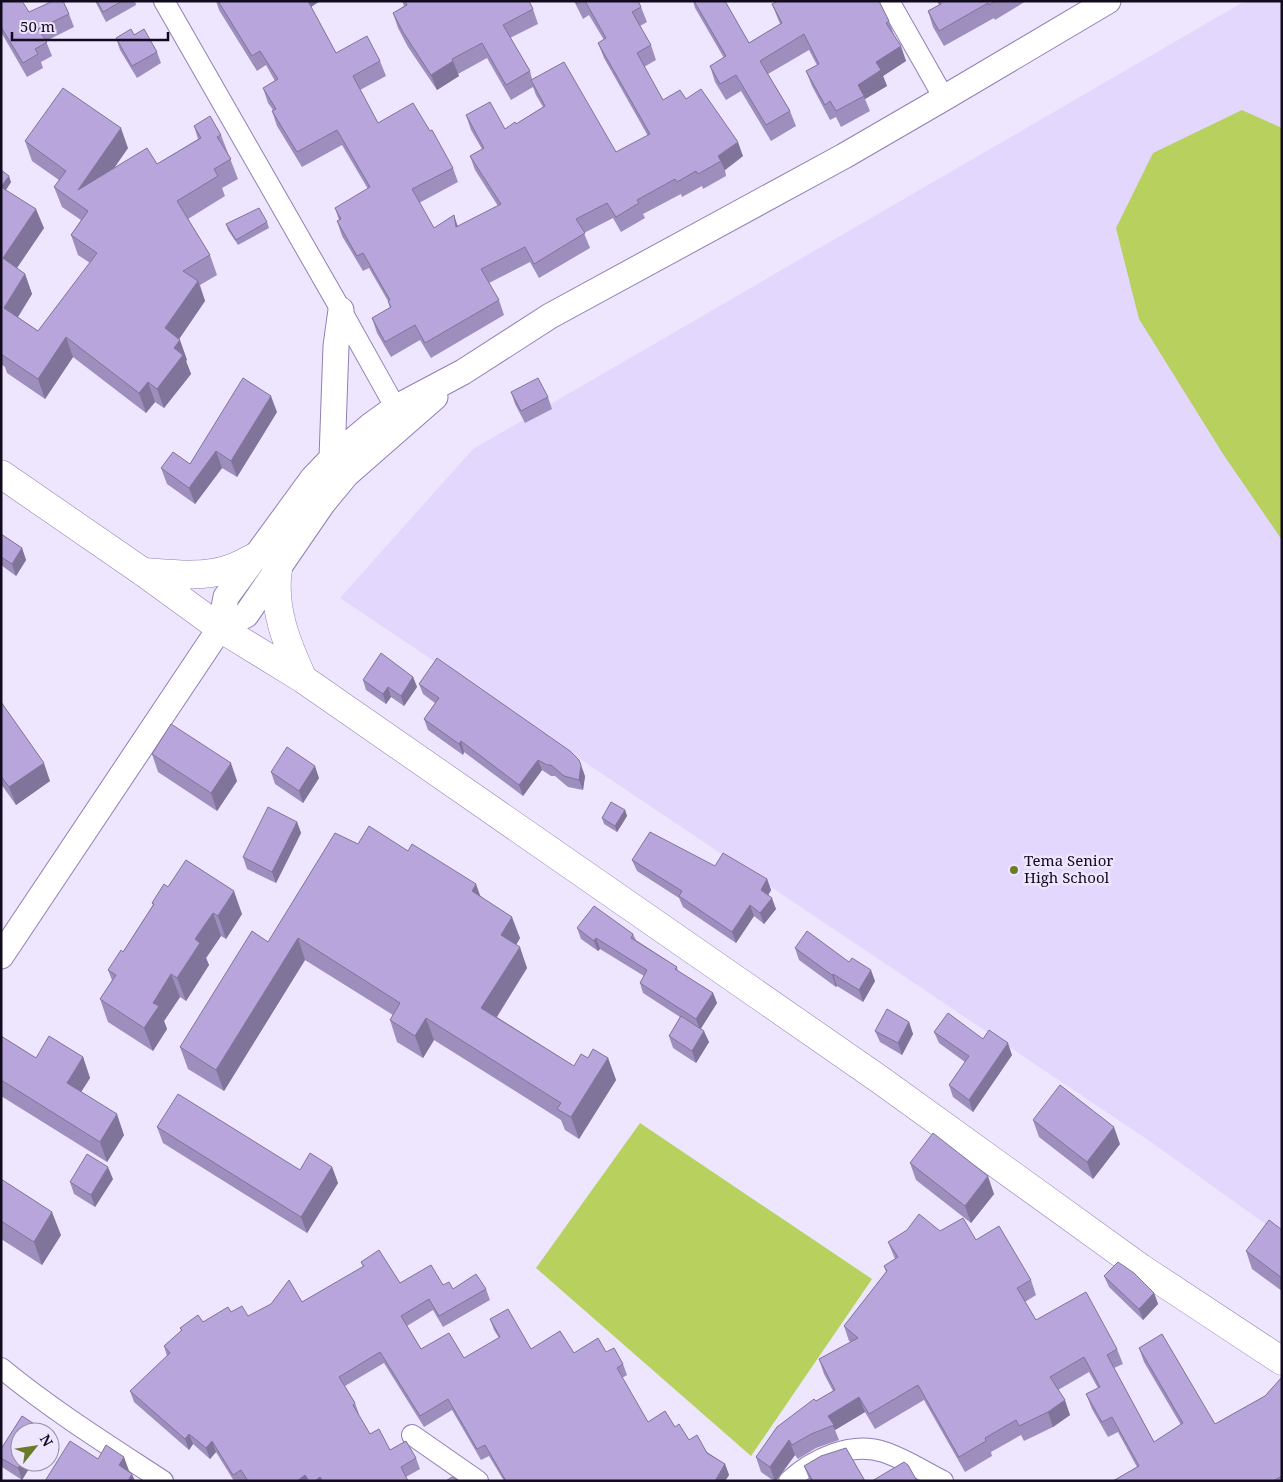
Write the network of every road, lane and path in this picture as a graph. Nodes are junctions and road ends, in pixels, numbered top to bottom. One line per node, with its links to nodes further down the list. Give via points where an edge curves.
1 (164, 1): 5 (street)
2 (890, 1): 4 (street)
3 (1100, 3): 4 (street)
4 (944, 98): 6 (street, via 550,316)
5 (341, 310): 6 (street); 7 (street, via 336,346)
6 (400, 417): 7 (street, via 370,426); 9 (street)
7 (332, 458): 9 (street, via 313,478)
8 (1, 474): 10 (main road)
9 (267, 563): 10 (main road, via 198,574); 11 (street, via 226,597); 12 (main road, via 276,582 277,606 290,649)
10 (143, 572): 11 (main road)
11 (220, 628): 12 (main road); 13 (street)
12 (303, 679): 14 (main road, via 879,1079 1141,1268)
13 (1, 956)
14 (1282, 1361)
15 (1, 1368): 17 (street, via 86,1431)
16 (412, 1435): 18 (street)
17 (163, 1481)
18 (478, 1481)
19 (789, 1481): 20 (street, via 812,1464 858,1448 884,1452)
20 (943, 1481)

